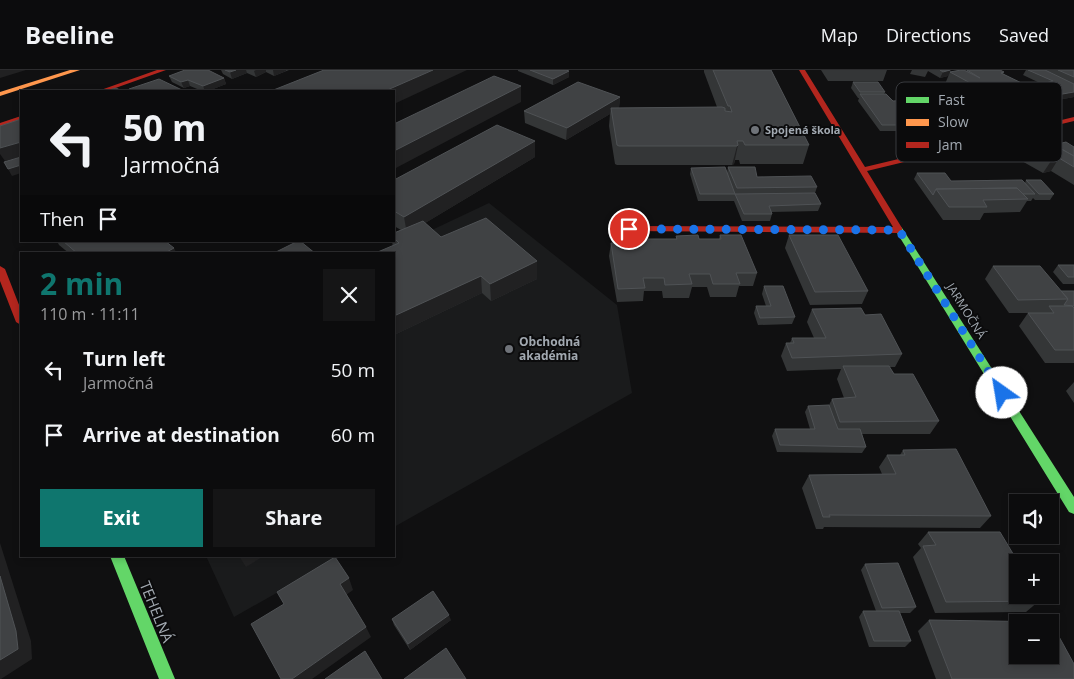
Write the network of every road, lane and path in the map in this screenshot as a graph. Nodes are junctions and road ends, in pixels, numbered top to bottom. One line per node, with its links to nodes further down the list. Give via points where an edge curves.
1 (77, 70): 5 (street)
2 (163, 70): 4 (street)
3 (802, 70): 9 (street, JARMOČNÁ)
4 (104, 90)
5 (0, 94)
6 (20, 118): 7 (street)
7 (0, 125)
8 (896, 162): 9 (street)
9 (862, 170): 11 (street, JARMOČNÁ)
10 (629, 229): 11 (street)
11 (899, 230): 14 (street, JARMOČNÁ)
12 (0, 269): 13 (street)
13 (20, 319)
14 (1074, 508)
15 (117, 557): 16 (street, TEHELNÁ)
16 (167, 679)

